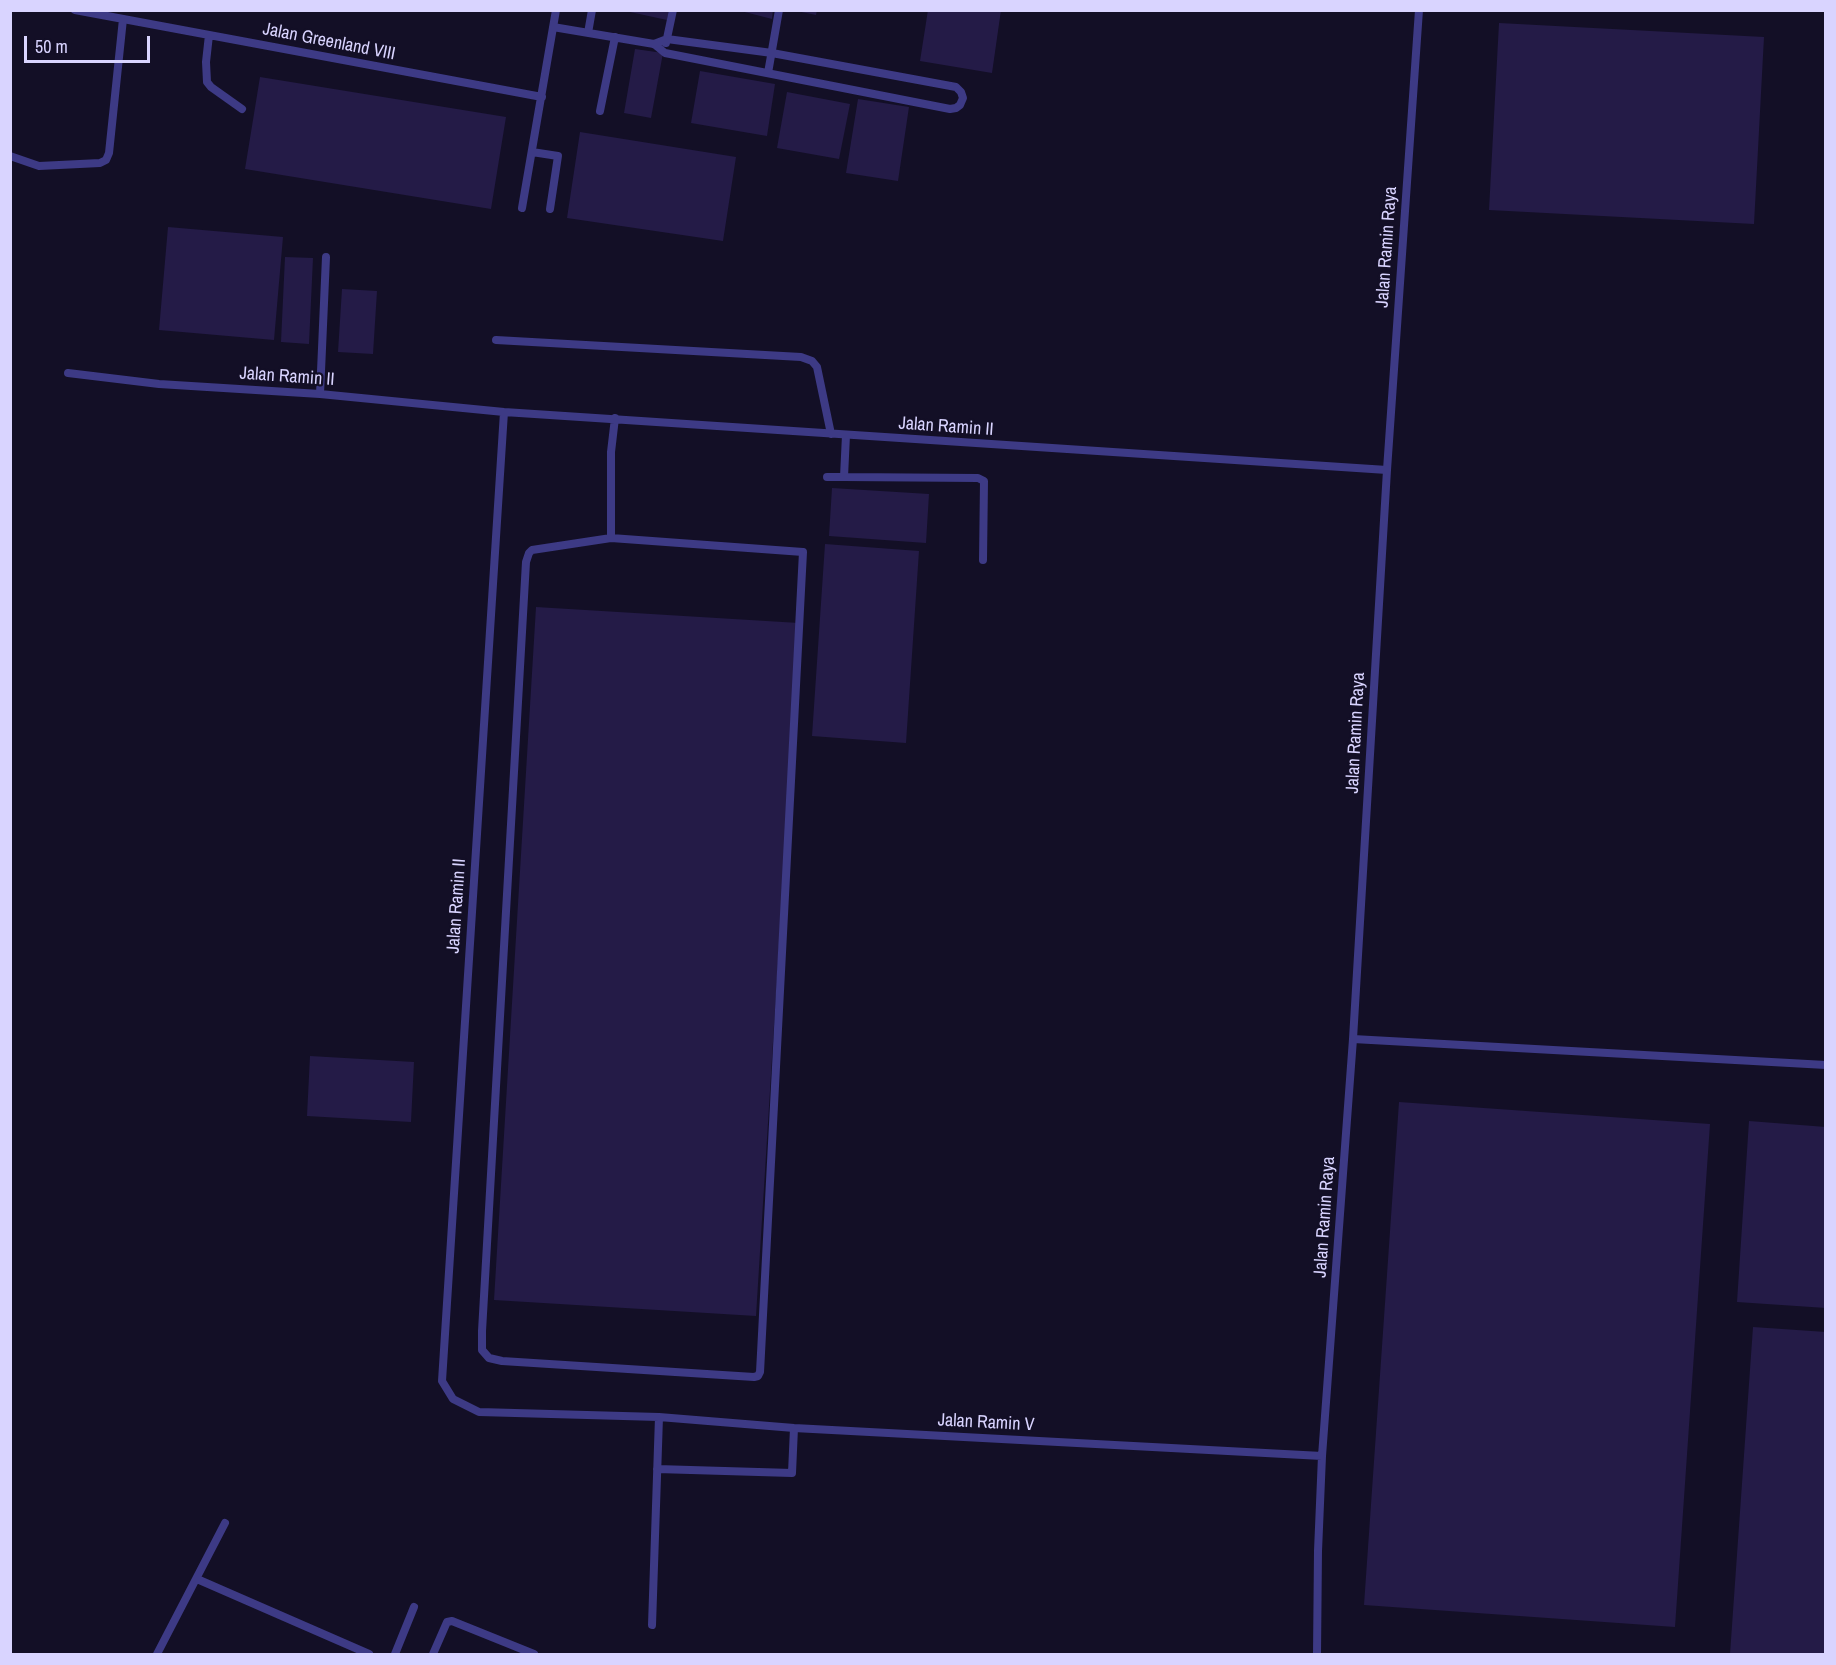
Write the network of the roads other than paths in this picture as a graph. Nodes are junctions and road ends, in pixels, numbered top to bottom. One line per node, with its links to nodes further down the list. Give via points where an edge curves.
1 (75, 10): 7 (lane, Jalan Greenland VIII)
2 (556, 10): 8 (lane)
3 (592, 10): 9 (lane)
4 (673, 10): 12 (lane)
5 (779, 10): 15 (lane)
6 (1419, 10): 32 (lane, Jalan Ramin Raya)
7 (123, 19): 10 (lane, Jalan Greenland VIII); 21 (lane, via 106,160 39,166)
8 (554, 27): 9 (lane); 17 (lane)
9 (588, 33): 11 (lane)
10 (209, 35): 17 (lane, Jalan Greenland VIII); 18 (lane, via 207,82)
11 (615, 37): 13 (lane); 19 (lane)
12 (667, 39): 13 (lane); 14 (lane); 15 (lane)
13 (654, 44): 14 (lane)
14 (665, 53): 16 (lane)
15 (772, 53): 16 (lane); 16 (lane, via 956,87 963,98 960,105 951,109)
16 (768, 73)
17 (542, 97): 20 (lane)
18 (242, 109)
19 (600, 111)
20 (532, 152): 22 (lane); 23 (lane, via 558,156)
21 (10, 156)
22 (522, 208)
23 (550, 209)
24 (326, 257): 27 (lane)
25 (496, 340): 30 (lane, via 801,357 817,367)
26 (68, 373): 27 (lane, Jalan Ramin II, via 159,384)
27 (321, 394): 28 (lane, Jalan Ramin II)
28 (504, 412): 29 (lane, Jalan Ramin II); 39 (lane, Jalan Ramin II, via 442,1381)
29 (615, 418): 30 (lane, Jalan Ramin II); 35 (lane)
30 (831, 434): 31 (lane, Jalan Ramin II)
31 (846, 435): 32 (lane, Jalan Ramin II); 34 (lane)
32 (1387, 470): 37 (lane, Jalan Ramin Raya)
33 (827, 477): 34 (lane)
34 (844, 477): 36 (lane, via 982,479)
35 (611, 538): 35 (lane, via 536,549 529,553 526,562 482,1350 489,1358 502,1361 754,1377 759,1375 760,1368 803,552)
36 (983, 560)
37 (1353, 1039): 38 (lane); 42 (lane, Jalan Ramin Raya)
38 (1826, 1065)
39 (453, 1399): 40 (lane, Jalan Ramin V, via 479,1412)
40 (659, 1417): 41 (lane, Jalan Ramin V); 43 (lane)
41 (794, 1428): 42 (lane, Jalan Ramin V); 43 (lane, via 792,1473)
42 (1322, 1456): 53 (lane)
43 (657, 1469): 47 (lane)
44 (225, 1523): 45 (lane)
45 (197, 1579): 48 (lane); 49 (lane)
46 (414, 1607): 50 (lane)
47 (652, 1625)
48 (157, 1654)
49 (369, 1654)
50 (394, 1654)
51 (433, 1654): 52 (lane, via 447,1622 452,1621)
52 (534, 1654)
53 (1317, 1654)

